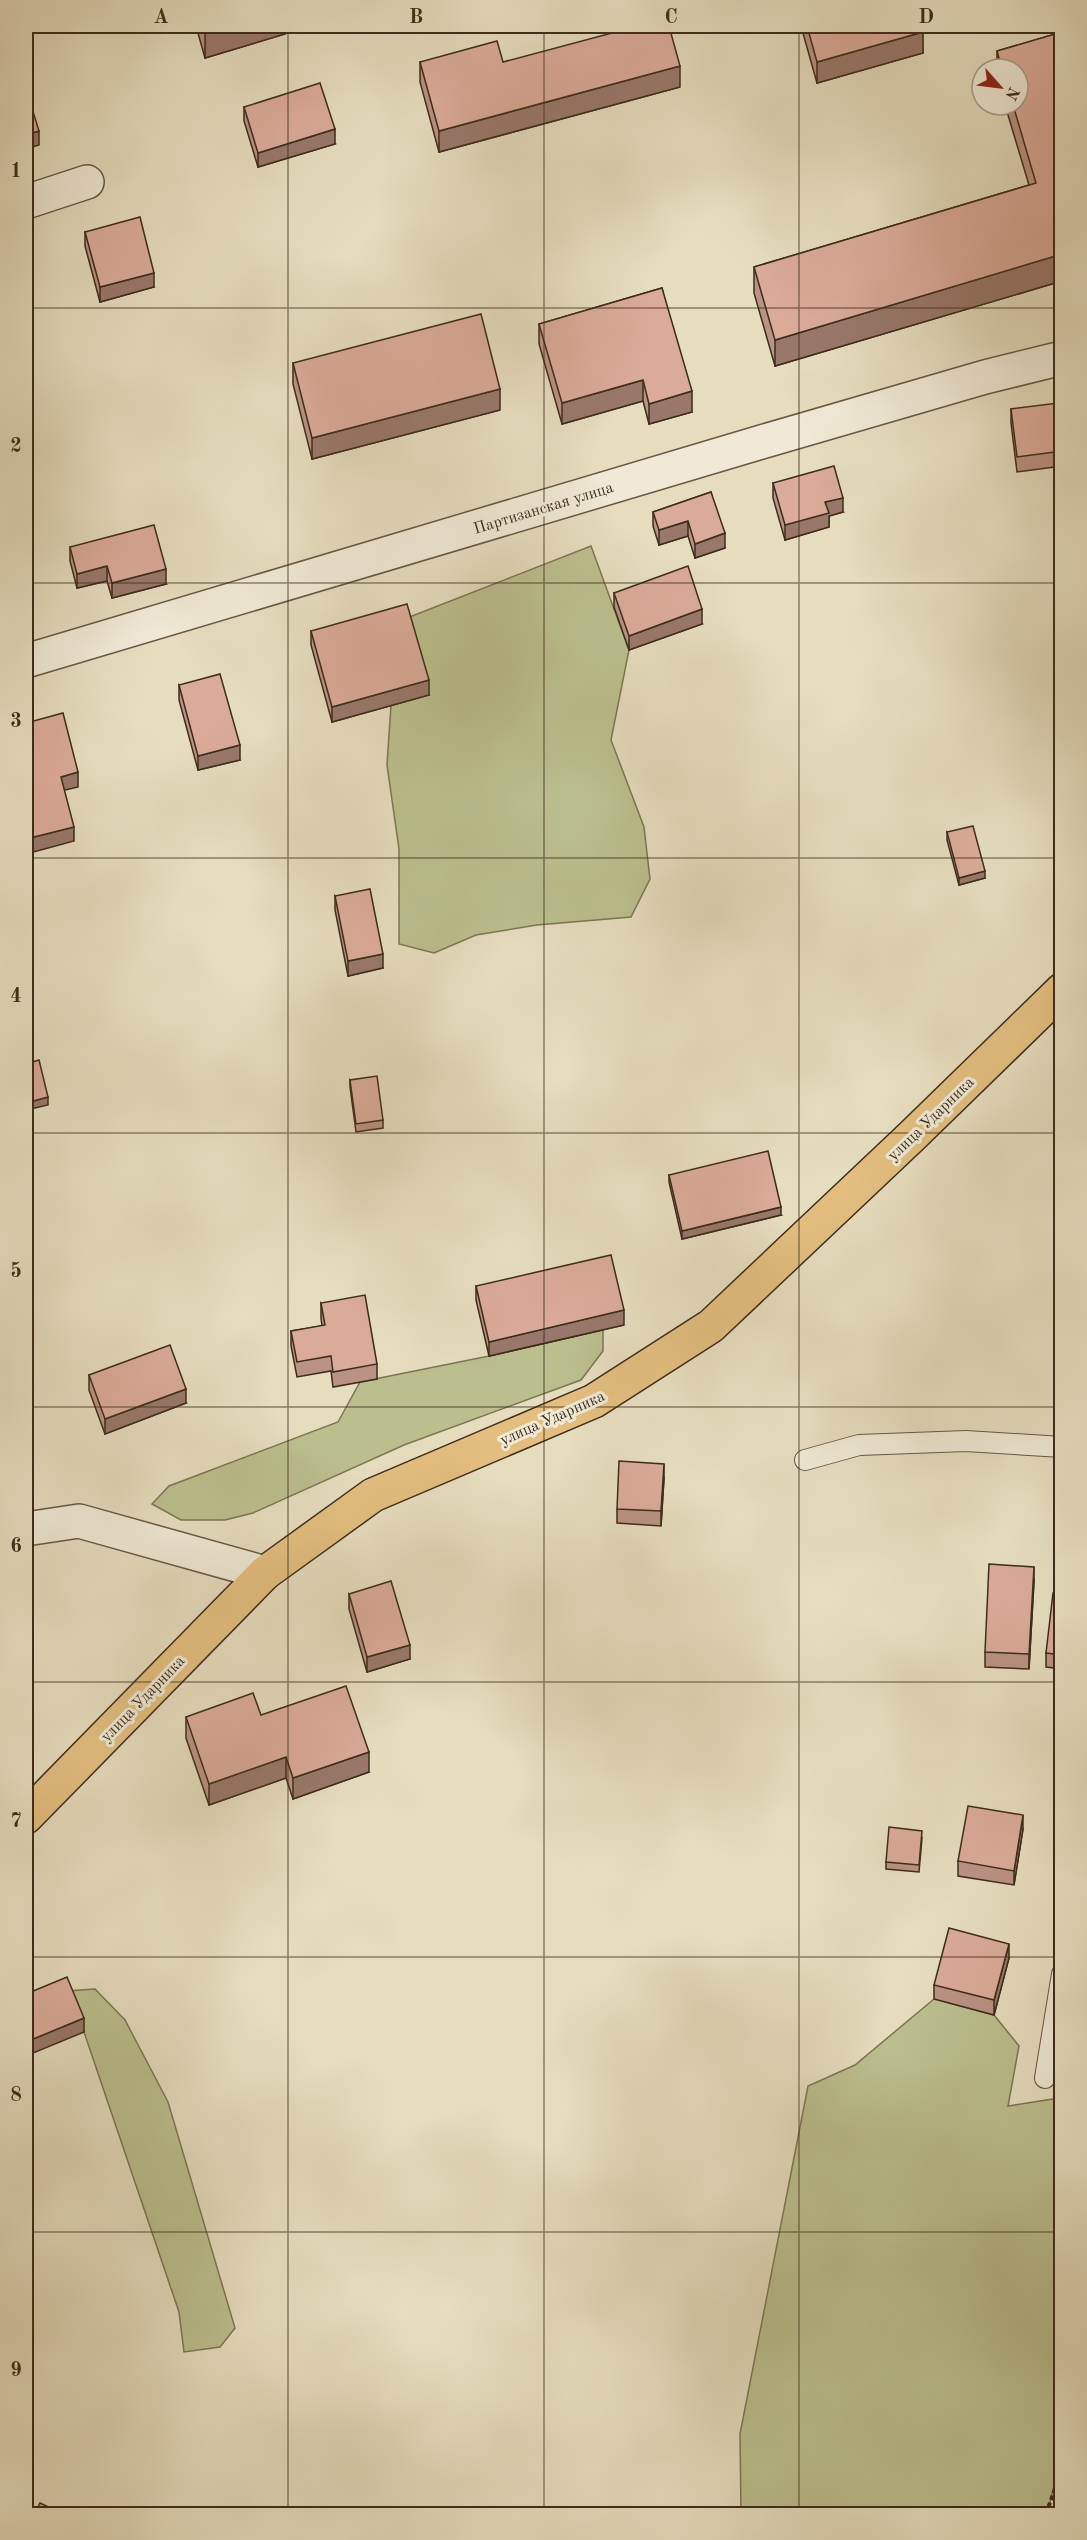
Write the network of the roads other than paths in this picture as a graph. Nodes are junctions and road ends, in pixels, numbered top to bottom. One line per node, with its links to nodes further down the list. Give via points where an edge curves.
1 (87, 182): 2 (street)
2 (26, 202)
3 (1062, 358): 4 (street, Партизанская улица, via 758,443)
4 (26, 661)
5 (1060, 994): 9 (main road, улица Ударника, via 910,1124 711,1326 594,1401 373,1495)
6 (1062, 1447): 7 (lane, via 966,1441 859,1445)
7 (805, 1460)
8 (26, 1529): 9 (street, via 79,1521)
9 (265, 1573): 10 (main road, улица Ударника)
10 (26, 1817)
11 (1062, 1974): 12 (lane)
12 (1045, 2078)

